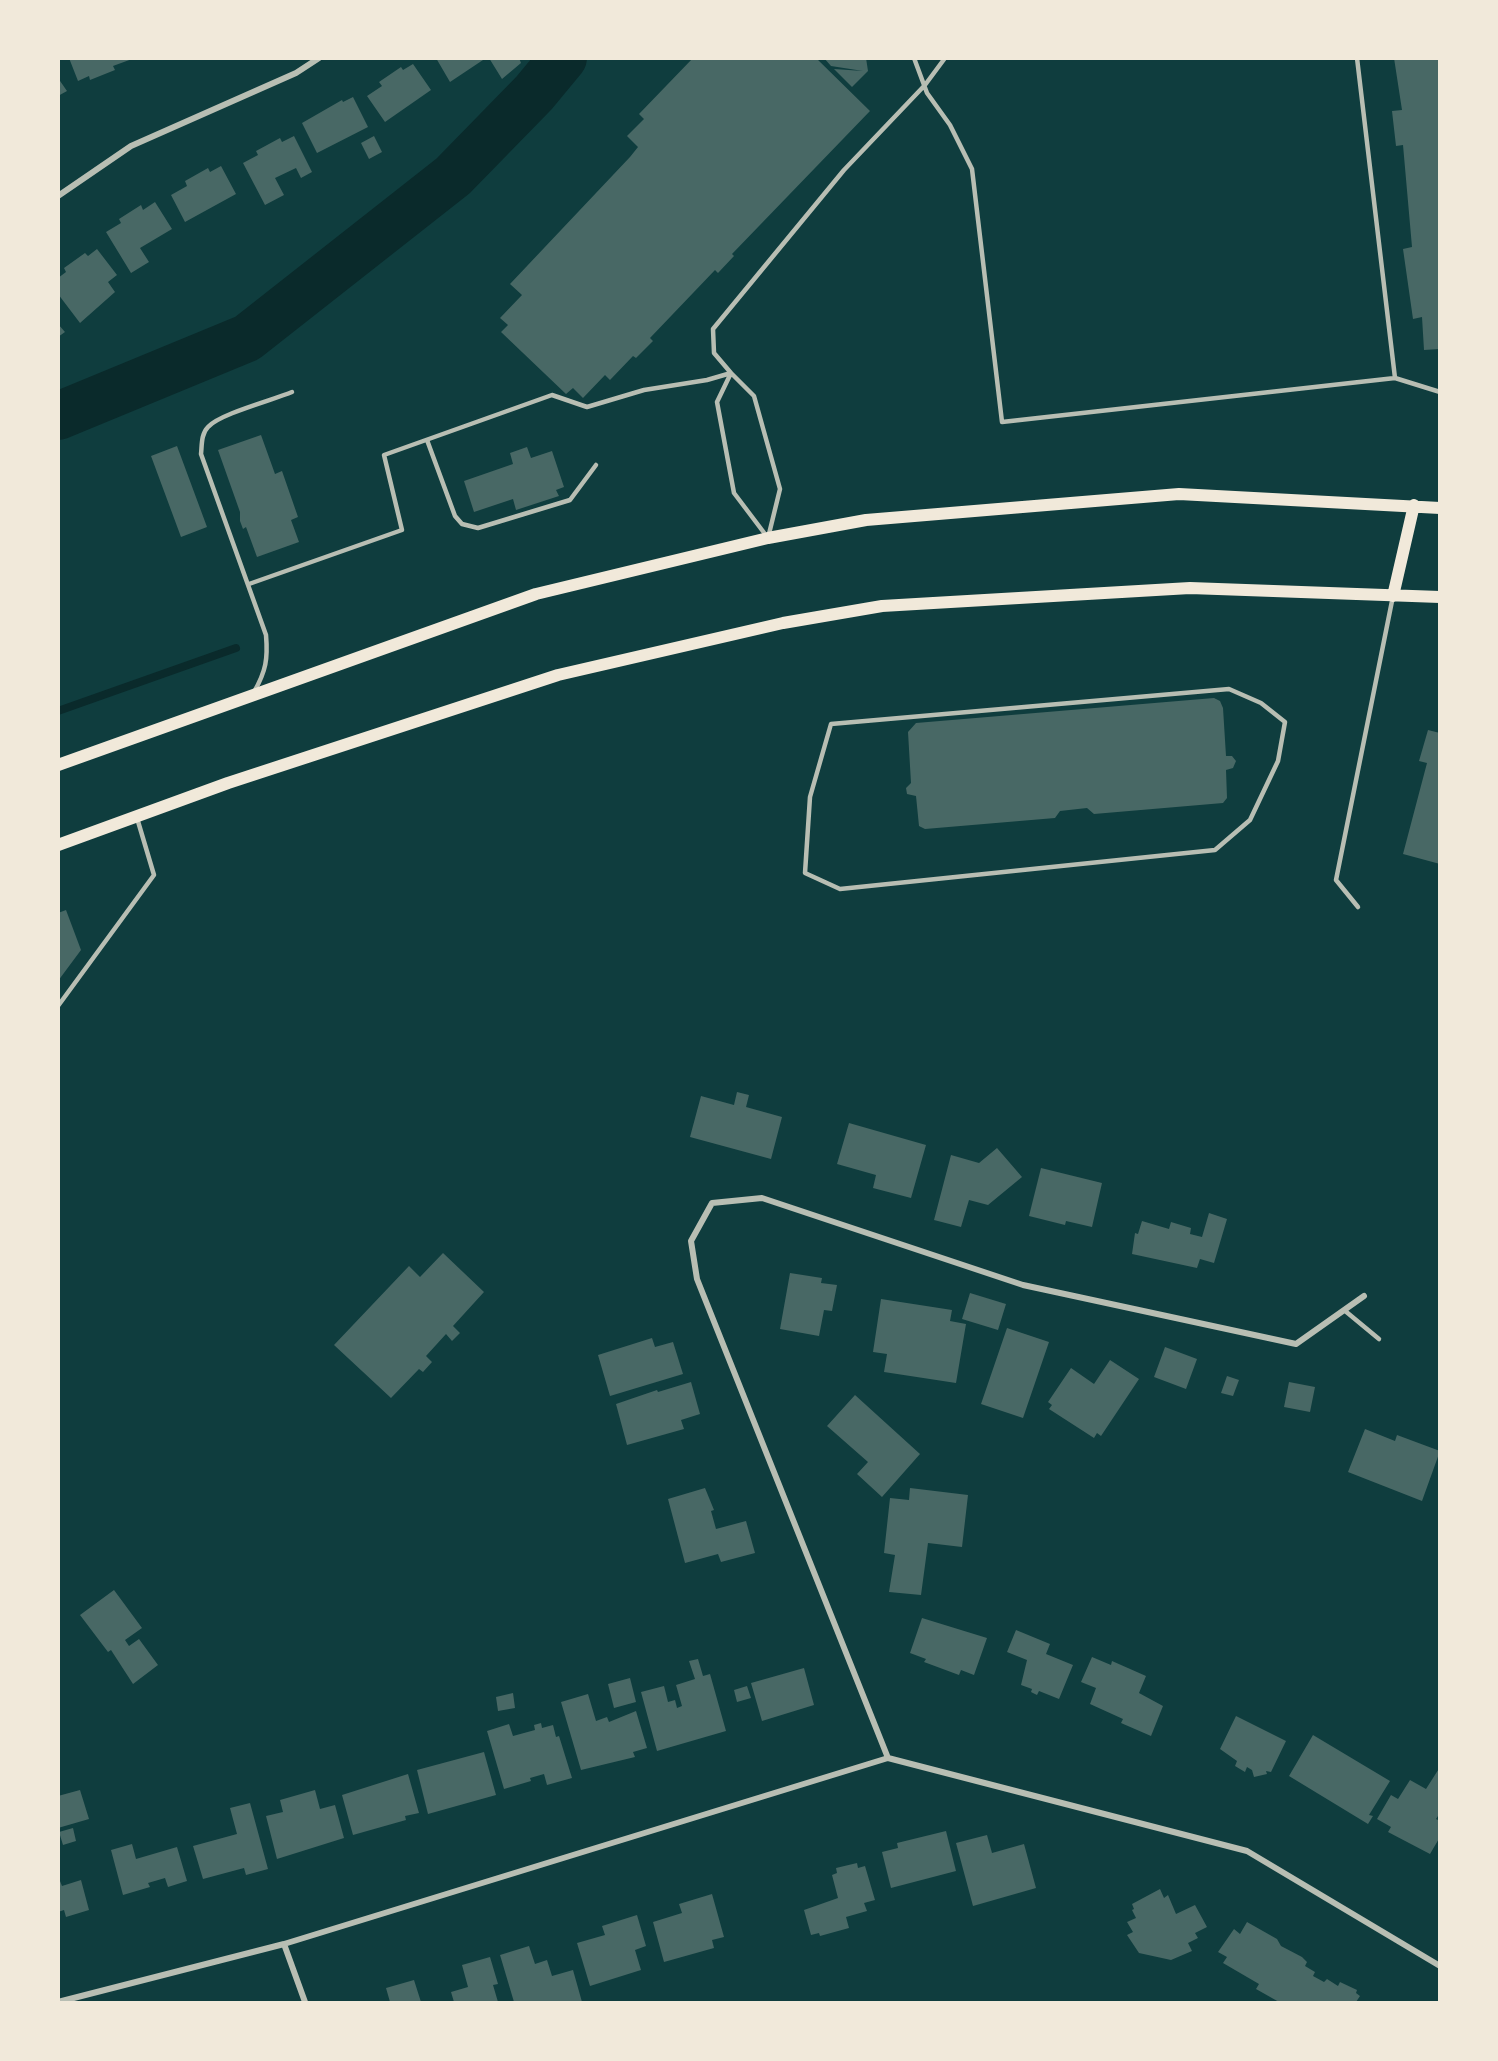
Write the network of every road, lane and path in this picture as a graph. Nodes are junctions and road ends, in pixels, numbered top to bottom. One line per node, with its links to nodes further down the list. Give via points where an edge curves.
1 (320, 58): 6 (street, via 296,73 131,146)
2 (914, 58): 5 (lane)
3 (945, 58): 5 (lane)
4 (1357, 58): 8 (lane)
5 (925, 85): 7 (lane, via 844,170 712,329 714,353); 8 (lane, via 972,169 1002,422)
6 (58, 196)
7 (731, 373): 11 (lane, via 644,390 587,407 552,395); 15 (lane, via 754,396 780,489); 15 (lane, via 717,402 734,493)
8 (1395, 378): 10 (lane)
9 (292, 392): 16 (lane, via 217,419 204,433 201,454)
10 (1440, 392)
11 (427, 440): 12 (lane, via 455,516 462,524 478,528 570,500); 16 (lane, via 384,455 402,530)
12 (596, 465)
13 (1414, 505): 14 (main road); 15 (main road, via 1179,494 866,520); 17 (main road)
14 (1440, 508)
15 (768, 538): 19 (main road, via 536,594)
16 (249, 584): 19 (lane, via 266,635 268,661)
17 (1393, 596): 18 (main road); 22 (main road, via 1190,588 882,606 794,621 558,675 228,783); 24 (lane, via 1336,880)
18 (1440, 597)
19 (253, 694): 21 (main road)
20 (831, 724): 20 (lane, via 810,797 805,873 840,889 1215,850 1250,820 1278,761 1286,722 1261,703 1228,689)
21 (58, 765)
22 (137, 817): 23 (main road); 25 (lane, via 154,875)
23 (58, 845)
24 (1358, 908)
25 (58, 1006)
26 (1364, 1296): 27 (street)
27 (1344, 1310): 28 (lane); 29 (street, via 1296,1344 1023,1285 762,1198 712,1203 691,1241 697,1279)
28 (1379, 1339)
29 (888, 1758): 30 (street); 31 (street, via 1247,1851)
30 (284, 1944): 32 (street); 33 (street)
31 (1440, 1966)
32 (58, 2002)
33 (305, 2002)

